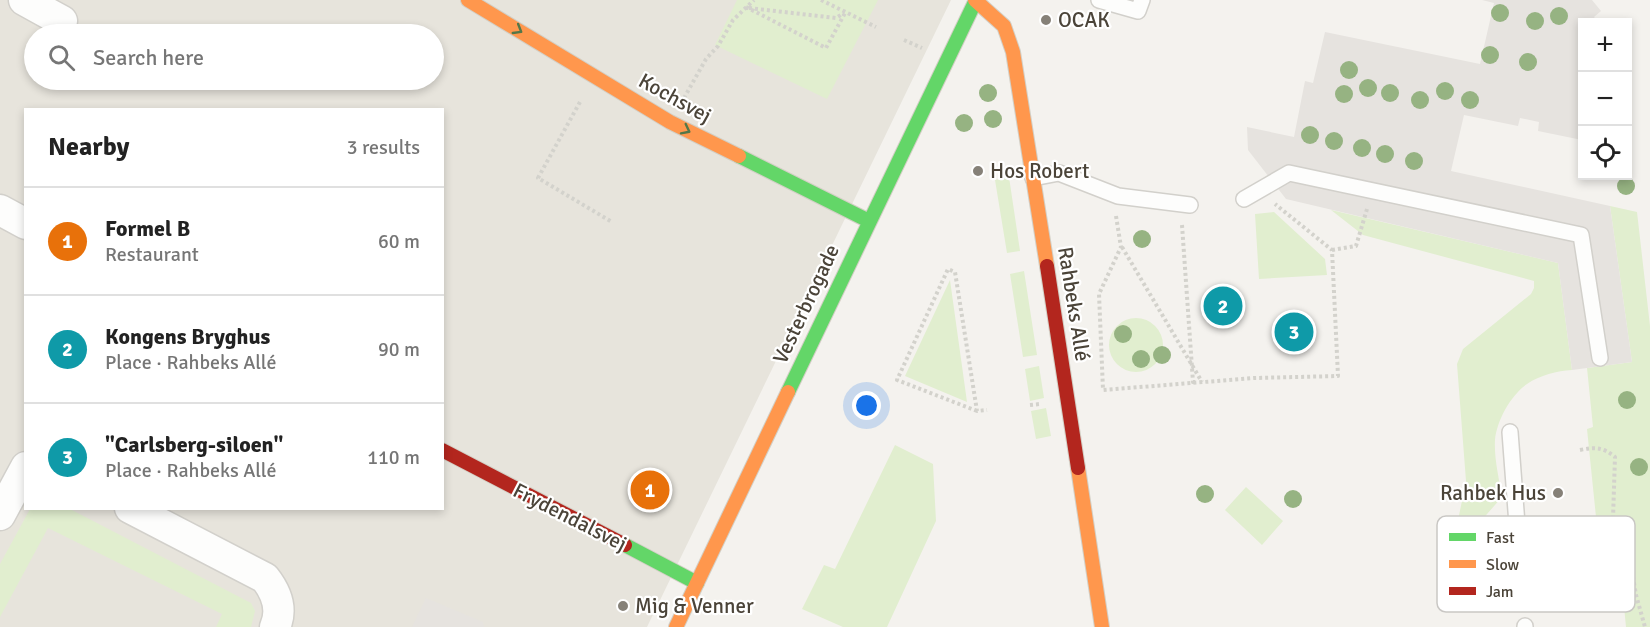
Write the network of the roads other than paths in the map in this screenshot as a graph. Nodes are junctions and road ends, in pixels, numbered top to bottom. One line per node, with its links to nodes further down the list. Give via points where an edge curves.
1 (24, 0): 6 (street)
2 (468, 0): 11 (street, Kochsvej, one-way to 11, via 670,122)
3 (976, 0): 7 (street, Rahbeks Allé, via 1004,26 1013,52); 11 (street, Vesterbrogade)
4 (1099, 0): 5 (lane, via 1138,11)
5 (1142, 0)
6 (62, 21)
7 (1033, 178): 9 (lane, via 1059,173 1118,196); 23 (street, Rahbeks Allé)
8 (1244, 199): 13 (lane, via 1289,173 1581,235)
9 (1186, 205)
10 (0, 210): 12 (street)
11 (869, 221): 20 (street, Vesterbrogade)
12 (24, 223)
13 (1600, 358)
14 (1510, 432): 19 (lane)
15 (444, 451): 20 (street, Frydendalsvej)
16 (24, 471): 18 (street)
17 (134, 510): 21 (street, via 265,578 279,604)
18 (0, 515)
19 (1516, 516)
20 (697, 583): 22 (street, Vesterbrogade)
21 (275, 627)
22 (676, 627)
23 (1102, 627)

